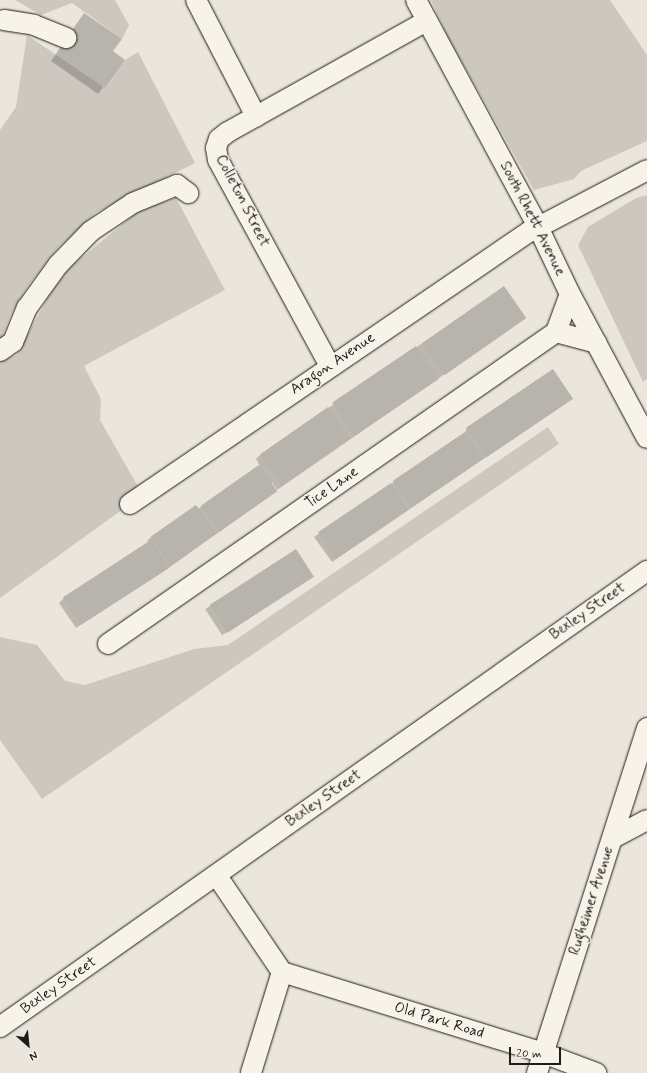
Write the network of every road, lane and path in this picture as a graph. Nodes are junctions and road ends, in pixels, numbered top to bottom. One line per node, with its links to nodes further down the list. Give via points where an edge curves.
1 (196, 0): 6 (street)
2 (416, 0): 4 (street, South Rhett Avenue)
3 (4, 20): 5 (street, via 34,25)
4 (427, 21): 6 (street, Colleton Street); 9 (street, South Rhett Avenue)
5 (67, 38)
6 (256, 116): 14 (street, Colleton Street, via 220,139 216,148 218,160)
7 (647, 170): 9 (street, Aragon Avenue)
8 (188, 193): 13 (street, via 177,185 132,203 91,231 58,265 27,308 13,342)
9 (538, 227): 10 (street, South Rhett Avenue); 14 (street, Aragon Avenue)
10 (570, 294): 11 (street); 12 (street, South Rhett Avenue)
11 (556, 332): 12 (street); 18 (street, Tice Lane)
12 (597, 343): 15 (street, South Rhett Avenue)
13 (0, 351)
14 (330, 366): 16 (street, Aragon Avenue)
15 (647, 438)
16 (130, 504)
17 (647, 571): 22 (street, Bexley Street)
18 (108, 644)
19 (647, 728): 21 (street, Rugheimer Avenue)
20 (647, 820): 21 (street)
21 (613, 838): 25 (street, Rugheimer Avenue)
22 (217, 876): 23 (street); 24 (street, Bexley Street)
23 (282, 972): 25 (street, Old Park Road); 26 (street)
24 (0, 1027)
25 (543, 1053): 27 (street, Rugheimer Avenue); 28 (street, Old Park Road)
26 (250, 1073)
27 (537, 1073)
28 (596, 1073)

